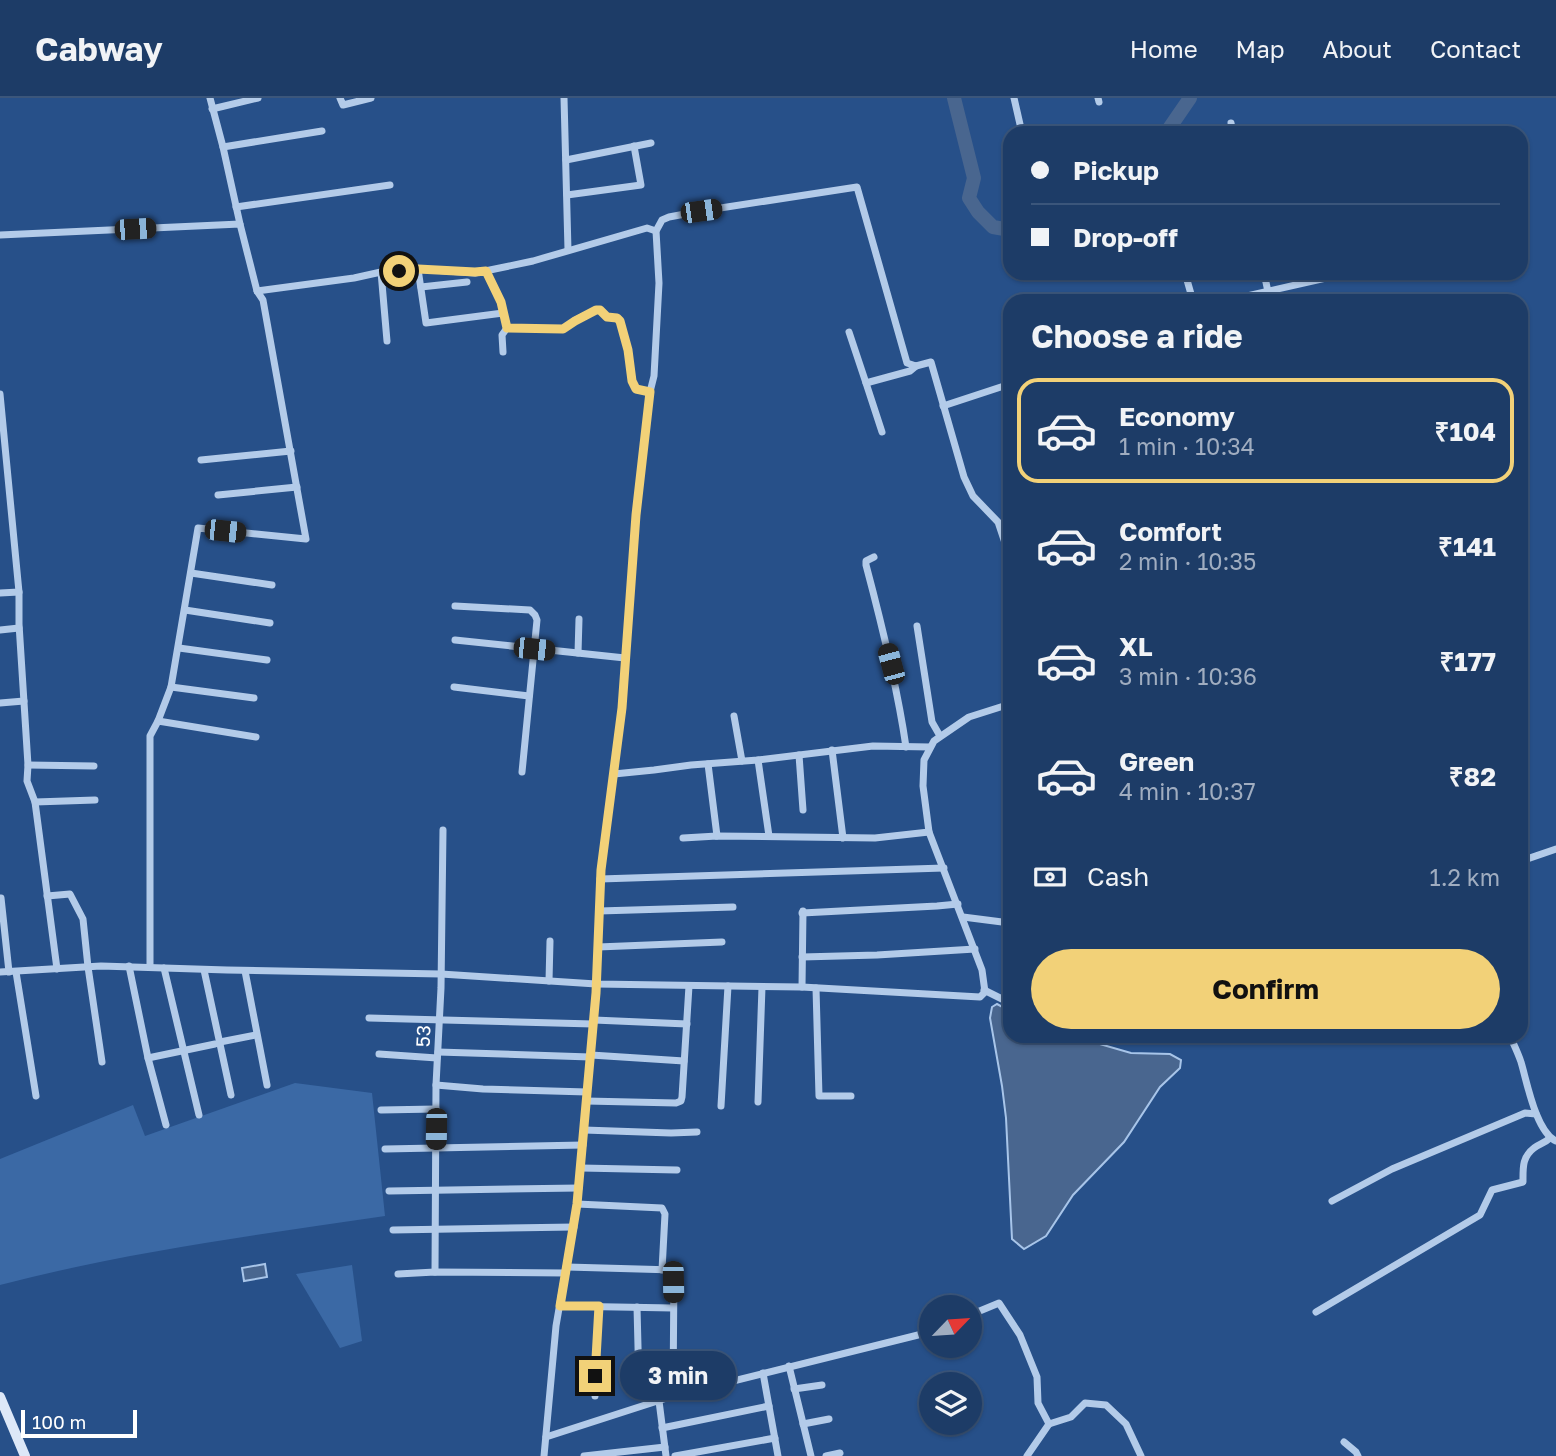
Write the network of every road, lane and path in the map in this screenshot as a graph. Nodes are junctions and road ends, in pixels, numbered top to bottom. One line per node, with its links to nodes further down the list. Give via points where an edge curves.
1 (210, 98): 7 (street)
2 (258, 98): 7 (street)
3 (340, 98): 4 (street, via 343,105)
4 (371, 98)
5 (564, 98): 15 (street)
6 (1014, 98): 9 (street)
7 (212, 109): 14 (street)
8 (1231, 123): 10 (street)
9 (1020, 126)
10 (1232, 126)
11 (322, 131): 14 (street)
12 (651, 143): 13 (street)
13 (634, 146): 15 (street); 17 (street, via 641,185)
14 (223, 147): 18 (street)
15 (566, 160): 17 (street)
16 (390, 186): 18 (street)
17 (567, 195): 22 (street)
18 (236, 206): 19 (street)
19 (240, 224): 21 (street); 30 (street)
20 (656, 231): 22 (street, via 647,228); 39 (street, via 669,217 857,187 907,363); 42 (street, via 659,295)
21 (0, 235)
22 (568, 250): 24 (street)
23 (418, 269): 24 (street); 25 (street); 29 (street)
24 (486, 271): 34 (street)
25 (381, 272): 30 (street); 37 (street)
26 (1266, 280): 31 (street)
27 (1317, 280): 31 (street)
28 (467, 282): 29 (street)
29 (421, 287): 34 (street, via 426,323)
30 (257, 291): 47 (street, via 263,300)
31 (1268, 291): 32 (street); 33 (street)
32 (1255, 294)
33 (1269, 294)
34 (503, 313): 35 (street)
35 (507, 328): 38 (street, via 502,335); 42 (street, via 563,329 600,310 620,321 632,381 636,389)
36 (849, 332): 40 (street)
37 (387, 341)
38 (503, 352)
39 (916, 366): 40 (street); 44 (street, via 931,362)
40 (866, 383): 46 (street)
41 (1003, 386): 44 (street)
42 (650, 392): 68 (street)
43 (0, 394): 45 (street)
44 (943, 406): 51 (street, via 964,477 973,496 998,522)
45 (1, 418): 55 (street)
46 (882, 432)
47 (290, 451): 48 (street); 49 (street)
48 (201, 460)
49 (297, 487): 50 (street); 53 (street, via 306,539 198,528)
50 (218, 495)
51 (1003, 537)
52 (874, 557): 81 (street, via 866,565 883,626)
53 (191, 573): 54 (street); 58 (street)
54 (272, 585)
55 (19, 592): 56 (street); 62 (street)
56 (0, 593)
57 (454, 606): 66 (street, via 530,610 537,620)
58 (185, 610): 60 (street); 65 (street)
59 (579, 619): 67 (street)
60 (270, 623)
61 (918, 626): 79 (street, via 932,722)
62 (19, 628): 63 (street); 74 (street)
63 (0, 630)
64 (455, 640): 66 (street)
65 (179, 648): 69 (street); 70 (street)
66 (534, 649): 67 (street); 72 (street)
67 (578, 653): 68 (street)
68 (625, 658): 91 (street)
69 (267, 660)
70 (171, 687): 73 (street); 78 (street)
71 (454, 687): 72 (street)
72 (529, 696): 90 (street)
73 (254, 698)
74 (24, 701): 75 (street); 88 (street)
75 (0, 703)
76 (1003, 706): 79 (street, via 969,717)
77 (734, 716): 86 (street)
78 (158, 721): 80 (street); 119 (street, via 150,736)
79 (940, 736): 82 (street)
80 (256, 737)
81 (906, 747): 82 (street); 83 (street)
82 (930, 747): 96 (street, via 924,760 923,786)
83 (832, 750): 84 (street); 100 (street)
84 (799, 755): 85 (street); 94 (street)
85 (758, 760): 86 (street); 98 (street)
86 (742, 761): 87 (street)
87 (708, 764): 91 (street); 97 (street)
88 (28, 765): 89 (street); 93 (street, via 27,781)
89 (94, 766)
90 (522, 772)
91 (614, 774): 104 (street)
92 (95, 800): 93 (street)
93 (35, 802): 105 (street)
94 (803, 810)
95 (443, 830): 125 (street, 53)
96 (929, 832): 100 (street); 103 (street)
97 (718, 836): 98 (street); 99 (street)
98 (769, 836): 100 (street)
99 (683, 838)
100 (843, 838)
101 (1556, 849): 102 (street)
102 (1528, 859)
103 (944, 868): 104 (street); 107 (street)
104 (600, 878): 109 (street)
105 (47, 896): 117 (street, via 70,894 83,919); 121 (street)
106 (1, 898): 124 (street)
107 (958, 904): 110 (street); 116 (street, via 803,911)
108 (733, 907): 109 (street)
109 (599, 911): 114 (street)
110 (963, 917): 111 (street); 115 (street)
111 (1003, 922)
112 (550, 941): 126 (street)
113 (722, 942): 114 (street)
114 (598, 947): 127 (street)
115 (975, 949): 116 (street); 133 (street, via 982,970)
116 (802, 957): 131 (street)
117 (88, 967): 118 (street); 121 (street); 148 (street)
118 (129, 967): 119 (street); 146 (street)
119 (150, 967): 120 (street)
120 (164, 968): 122 (street); 142 (street)
121 (57, 969): 124 (street)
122 (204, 970): 123 (street); 140 (street)
123 (245, 971): 125 (street); 139 (street)
124 (8, 972): 152 (street)
125 (441, 974): 126 (street); 136 (street, 53)
126 (549, 981): 127 (street)
127 (596, 984): 128 (street); 137 (street)
128 (689, 986): 129 (street); 138 (street)
129 (728, 986): 130 (street); 156 (street)
130 (762, 987): 131 (street); 155 (street)
131 (802, 987): 132 (street)
132 (816, 988): 133 (street); 153 (street, via 818,1096)
133 (982, 994): 134 (street)
134 (1003, 1001)
135 (369, 1018): 136 (street)
136 (439, 1020): 137 (street); 144 (street, 53)
137 (593, 1022): 138 (street); 145 (street)
138 (687, 1024): 147 (street)
139 (256, 1035): 140 (street); 149 (street)
140 (218, 1043): 142 (street); 151 (street)
141 (1513, 1043): 159 (street)
142 (183, 1052): 146 (street); 160 (street)
143 (379, 1054): 144 (street)
144 (437, 1055): 145 (street); 150 (street, 53)
145 (590, 1056): 147 (street); 154 (street)
146 (148, 1058): 161 (street)
147 (684, 1061): 154 (street, via 682,1097 676,1103)
148 (102, 1062)
149 (267, 1085)
150 (436, 1085): 154 (street); 158 (street, 53)
151 (232, 1094)
152 (36, 1096)
153 (851, 1096)
154 (587, 1097): 162 (street)
155 (758, 1102)
156 (721, 1106)
157 (381, 1110): 158 (street)
158 (436, 1110): 167 (street, 53)
159 (1536, 1114): 164 (street); 173 (street, via 1525,1113 1392,1169)
160 (199, 1115)
161 (166, 1125)
162 (584, 1130): 163 (street); 165 (street)
163 (697, 1132)
164 (1553, 1140): 187 (street, via 1534,1148 1523,1161 1523,1182 1492,1189 1480,1215)
165 (583, 1145): 167 (street); 168 (street)
166 (385, 1149): 167 (street)
167 (436, 1149): 171 (street, 53)
168 (580, 1168): 169 (street); 170 (street)
169 (677, 1170)
170 (579, 1188): 171 (street); 174 (street)
171 (435, 1189): 172 (street); 176 (street, 53)
172 (389, 1191)
173 (1332, 1201)
174 (577, 1204): 175 (street); 179 (street, via 662,1208)
175 (573, 1227): 176 (street); 178 (street)
176 (435, 1229): 177 (street); 180 (street, 53)
177 (393, 1230)
178 (566, 1270): 179 (street); 180 (street); 182 (street)
179 (662, 1270): 185 (street, via 674,1270)
180 (435, 1272): 181 (street)
181 (398, 1274)
182 (560, 1306): 183 (street); 203 (street)
183 (599, 1306): 184 (street); 194 (street)
184 (637, 1307): 185 (street); 192 (street)
185 (673, 1308): 195 (street)
186 (982, 1310): 201 (street, via 999,1303 1020,1335 1037,1377 1038,1403)
187 (1316, 1312)
188 (919, 1335): 189 (street)
189 (789, 1366): 190 (street); 193 (street)
190 (763, 1373): 195 (street); 198 (street)
191 (822, 1385): 193 (street)
192 (639, 1386)
193 (794, 1389): 200 (street)
194 (596, 1396)
195 (673, 1396): 197 (street)
196 (0, 1397): 208 (street)
197 (659, 1401): 202 (street); 203 (street)
198 (769, 1406): 202 (street); 204 (street)
199 (829, 1419): 200 (street)
200 (803, 1424): 214 (street)
201 (1049, 1424): 216 (street); 217 (street, via 1071,1417 1085,1403 1106,1405 1126,1424)
202 (662, 1428): 206 (street)
203 (546, 1437): 209 (street)
204 (775, 1438): 212 (street); 213 (street)
205 (1345, 1442): 218 (street)
206 (664, 1447): 210 (street); 211 (street)
207 (840, 1453): 215 (street)
208 (25, 1456)
209 (544, 1456)
210 (584, 1456)
211 (666, 1456)
212 (675, 1456)
213 (778, 1456)
214 (810, 1456)
215 (825, 1456)
216 (1027, 1456)
217 (1141, 1456)
218 (1358, 1456)

